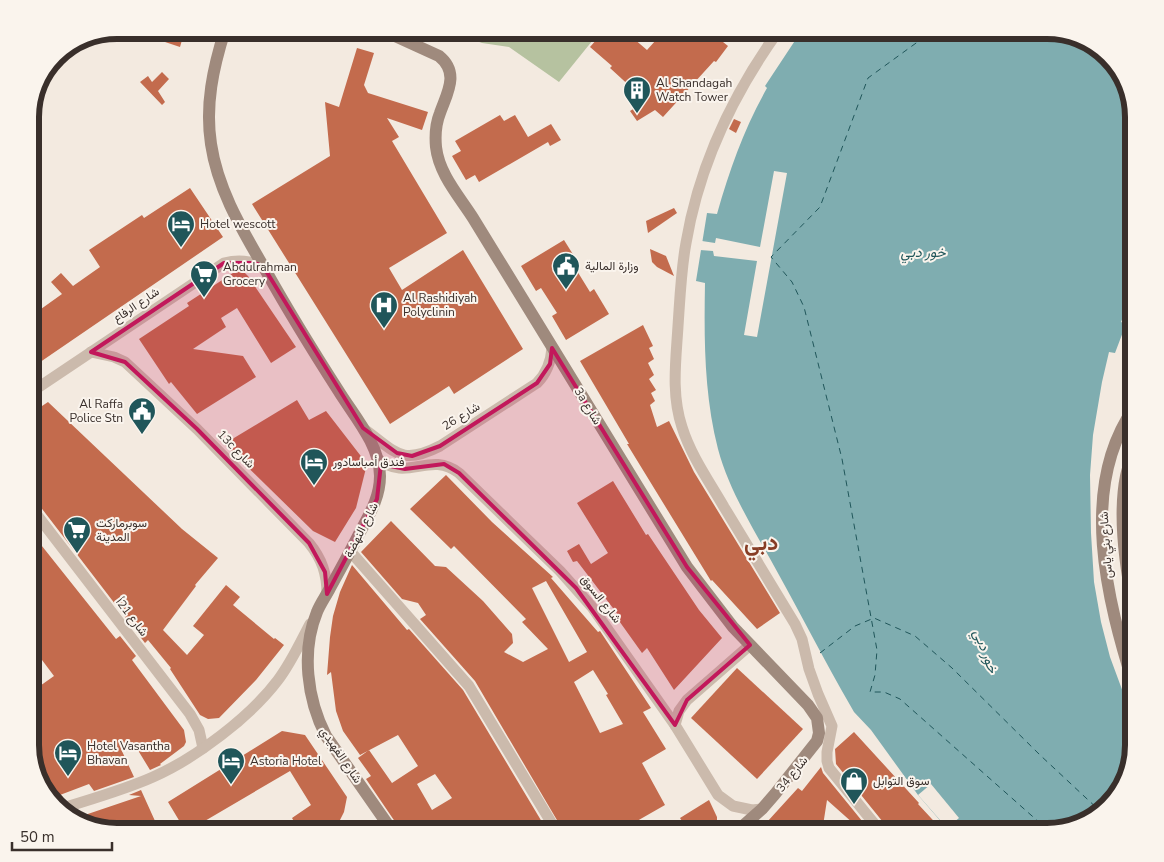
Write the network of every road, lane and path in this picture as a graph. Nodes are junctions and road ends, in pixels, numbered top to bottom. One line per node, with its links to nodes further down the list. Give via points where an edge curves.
1 (222, 39): 4 (street, شارع النهضة, via 210,91 211,144 224,192)
2 (402, 39): 5 (street, 3a شارع, via 439,56 447,64 451,78 437,124 440,166)
3 (773, 39): 27 (street, via 724,120 699,186 682,277 675,370 677,408 681,426 697,461 802,639 809,669 832,726 826,752 829,768)
4 (263, 266): 6 (street, شارع الرفاع, via 238,260 224,263); 9 (street, شارع النهضة)
5 (552, 348): 9 (street, شارع 26, via 550,364 537,383 447,442 420,455 397,453); 17 (street, 3a شارع, via 687,568)
6 (92, 352): 7 (street, شارع الرفاع); 15 (street, 13c شارع, via 125,362 197,429 303,537 322,562)
7 (39, 387)
8 (1125, 423): 18 (street, شارع بني ياس, via 1115,443 1103,499 1104,548 1110,596)
9 (363, 428): 10 (street, شارع النهضة)
10 (378, 459): 14 (street, شارع النهضة, via 377,499); 20 (street, شارع السوق, via 397,469 435,463 444,464 459,473 576,588)
11 (1125, 487): 13 (street, شارع بني ياس)
12 (39, 518): 21 (street, شارع 21أ, via 190,714 199,730)
13 (1125, 550)
14 (350, 551): 15 (street, شارع النهضة); 25 (street, via 469,686)
15 (327, 594): 16 (street, شارع النهضة)
16 (317, 612): 21 (street, شارع النهضة, via 288,666 267,694); 24 (street, شارع الفهيدي, via 308,666 318,720)
17 (750, 645): 19 (street, 3a شارع); 20 (street, via 687,700)
18 (1125, 656)
19 (808, 705): 23 (street, شارع 34, via 817,718 817,741)
20 (675, 725): 23 (street, شارع السوق, via 718,795 733,806)
21 (203, 748): 22 (street, شارع النهضة, via 156,776)
22 (68, 806)
23 (762, 809): 26 (street, شارع 34)
24 (387, 823)
25 (552, 823)
26 (746, 823)
27 (873, 823)

